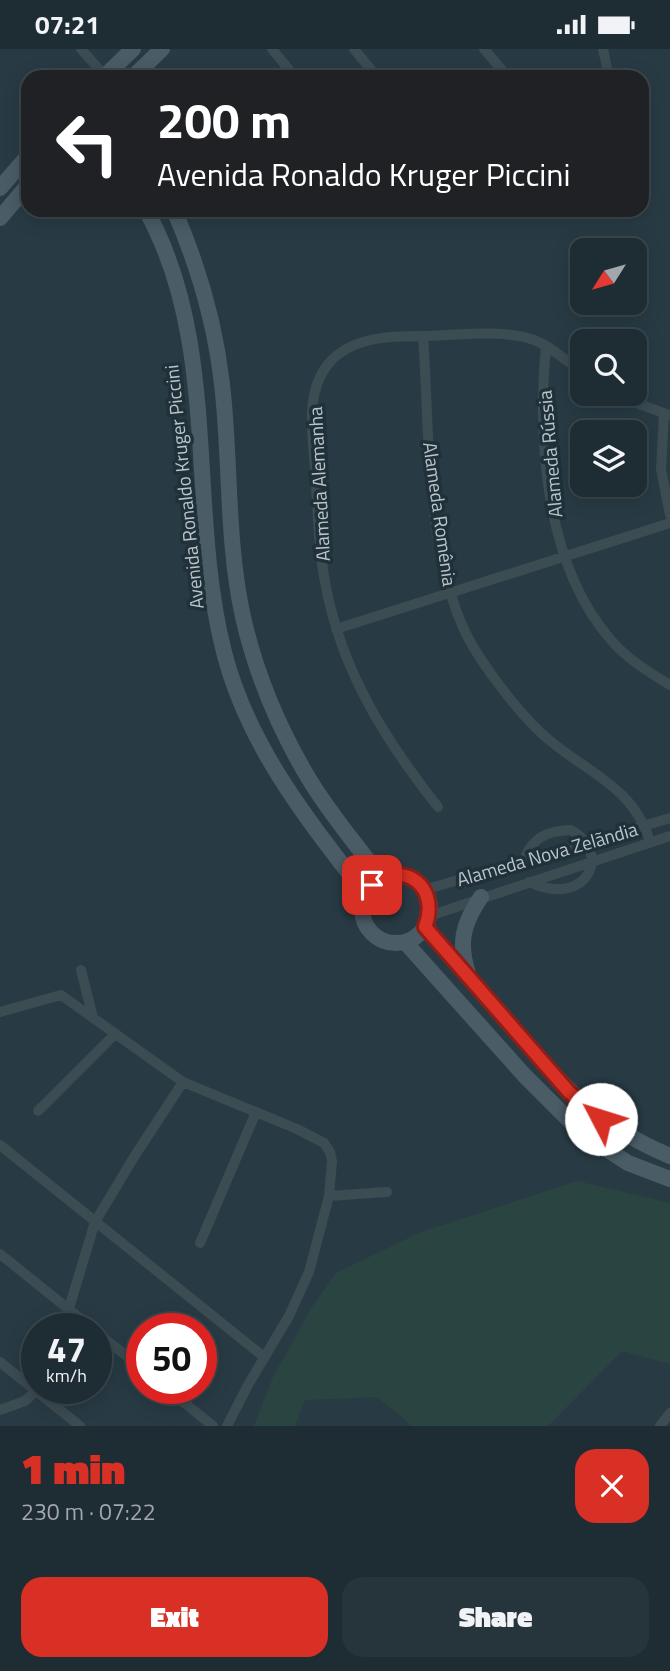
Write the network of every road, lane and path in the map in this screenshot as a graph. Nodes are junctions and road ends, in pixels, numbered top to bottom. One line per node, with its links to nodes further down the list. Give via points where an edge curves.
1 (81, 49): 8 (street)
2 (133, 49): 9 (main road)
3 (272, 49): 12 (street)
4 (354, 49): 13 (street)
5 (484, 49): 14 (street)
6 (603, 49): 15 (street)
7 (157, 54): 10 (main road); 11 (main road)
8 (99, 70)
9 (110, 70)
10 (141, 70)
11 (149, 70)
12 (289, 70)
13 (371, 70)
14 (502, 70)
15 (608, 70)
16 (21, 164): 17 (main road)
17 (0, 188)
18 (21, 193): 21 (main road)
19 (149, 217): 44 (main road, Avenida Ronaldo Kruger Piccini, via 172,274 188,335 211,579 228,664 244,713 271,764)
20 (177, 217): 41 (main road, via 208,305 220,370 233,547 255,663 273,711 309,779)
21 (0, 218)
22 (423, 336): 23 (street, Alameda Alemanha, via 506,335); 30 (street, Alameda Romênia, via 431,483); 31 (street, Alameda Alemanha, via 364,342 330,363 317,384 311,408 319,527 325,585)
23 (546, 347): 24 (street, Alameda Alemanha); 29 (street, Alameda Rússia, via 550,500)
24 (570, 364)
25 (645, 406): 26 (street)
26 (667, 414): 27 (street, via 661,468)
27 (670, 515)
28 (670, 523): 29 (street)
29 (563, 557): 30 (street); 32 (street, Alameda Rússia, via 573,584 612,642)
30 (450, 594): 31 (street); 35 (street, Alameda Romênia, via 463,628 528,719 617,789)
31 (336, 629): 33 (street, Alameda Alemanha, via 373,716)
32 (670, 685)
33 (438, 807)
34 (670, 817): 35 (street, Alameda Nova Zelãndia)
35 (645, 825): 37 (street, Alameda Nova Zelãndia); 38 (street, Alameda Romênia)
36 (670, 836): 38 (street, Alameda Nova Zelãndia)
37 (586, 842): 39 (street, Alameda Nova Zelãndia); 39 (street, via 571,830 559,831 531,843); 40 (street)
38 (650, 842): 40 (street, Alameda Nova Zelãndia)
39 (524, 859): 43 (street, Alameda Nova Zelãndia)
40 (592, 861): 42 (street, Alameda Nova Zelãndia); 42 (street, via 588,875 570,889 546,889)
41 (381, 878): 43 (main road, via 405,876); 44 (main road)
42 (530, 882): 45 (street, Alameda Nova Zelãndia)
43 (424, 890): 46 (main road, via 430,907)
44 (365, 894): 47 (main road, via 366,926 383,941)
45 (481, 897): 46 (street, Alameda Nova Zelãndia); 49 (main road, via 461,941)
46 (427, 922): 47 (main road); 49 (main road)
47 (405, 942): 58 (main road, via 582,1133 628,1163)
48 (81, 970): 51 (street)
49 (470, 978): 57 (main road, via 569,1092 601,1119)
50 (0, 1012): 51 (street, via 61,995)
51 (93, 1019): 52 (street)
52 (114, 1035): 53 (street); 54 (street)
53 (183, 1082): 55 (street); 61 (street)
54 (38, 1111)
55 (256, 1112): 60 (street, via 324,1143 332,1161); 62 (street)
56 (0, 1145): 61 (street)
57 (670, 1156)
58 (670, 1179)
59 (387, 1192): 60 (street)
60 (328, 1196): 68 (street, via 309,1272)
61 (95, 1222): 64 (street); 68 (street)
62 (200, 1243)
63 (0, 1254): 64 (street)
64 (70, 1311): 65 (street)
65 (73, 1313)
66 (112, 1345): 67 (street)
67 (126, 1356)
68 (264, 1357): 78 (street)
69 (0, 1362): 70 (street)
70 (21, 1377)
71 (21, 1402): 74 (street)
72 (54, 1404): 76 (street)
73 (186, 1404): 77 (street)
74 (0, 1410)
75 (670, 1413): 79 (street)
76 (80, 1426)
77 (213, 1426)
78 (227, 1426)
79 (660, 1426)

